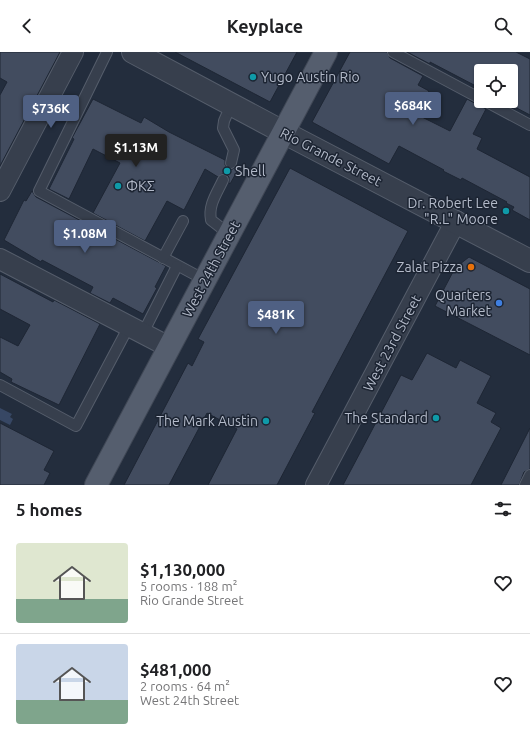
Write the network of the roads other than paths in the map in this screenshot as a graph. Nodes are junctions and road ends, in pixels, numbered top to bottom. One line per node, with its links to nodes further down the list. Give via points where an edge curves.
1 (73, 52): 13 (street)
2 (108, 52): 17 (lane, via 40,191)
3 (132, 52): 7 (street, Rio Grande Street)
4 (326, 52): 10 (main road, West 24th Street)
5 (393, 52): 6 (lane)
6 (474, 95)
7 (231, 105): 10 (street, Rio Grande Street); 11 (lane, via 223,128 234,150)
8 (498, 108): 9 (lane)
9 (530, 125)
10 (284, 132): 15 (street, Rio Grande Street); 16 (main road, West 24th Street)
11 (231, 164)
12 (223, 180): 16 (lane, via 209,212 211,220)
13 (0, 191)
14 (183, 221): 17 (lane)
15 (456, 221): 19 (street, Rio Grande Street); 27 (street, West 23rd Street)
16 (230, 234): 21 (main road, West 24th Street)
17 (163, 258): 20 (lane)
18 (0, 259): 22 (street)
19 (530, 261)
20 (177, 266): 21 (lane); 22 (lane)
21 (205, 280): 23 (main road, West 24th Street)
22 (136, 329): 23 (street); 24 (lane, via 76,426)
23 (170, 347): 26 (main road, West 24th Street)
24 (0, 385)
25 (530, 475): 28 (lane)
26 (96, 485)
27 (316, 485)
28 (525, 485)

